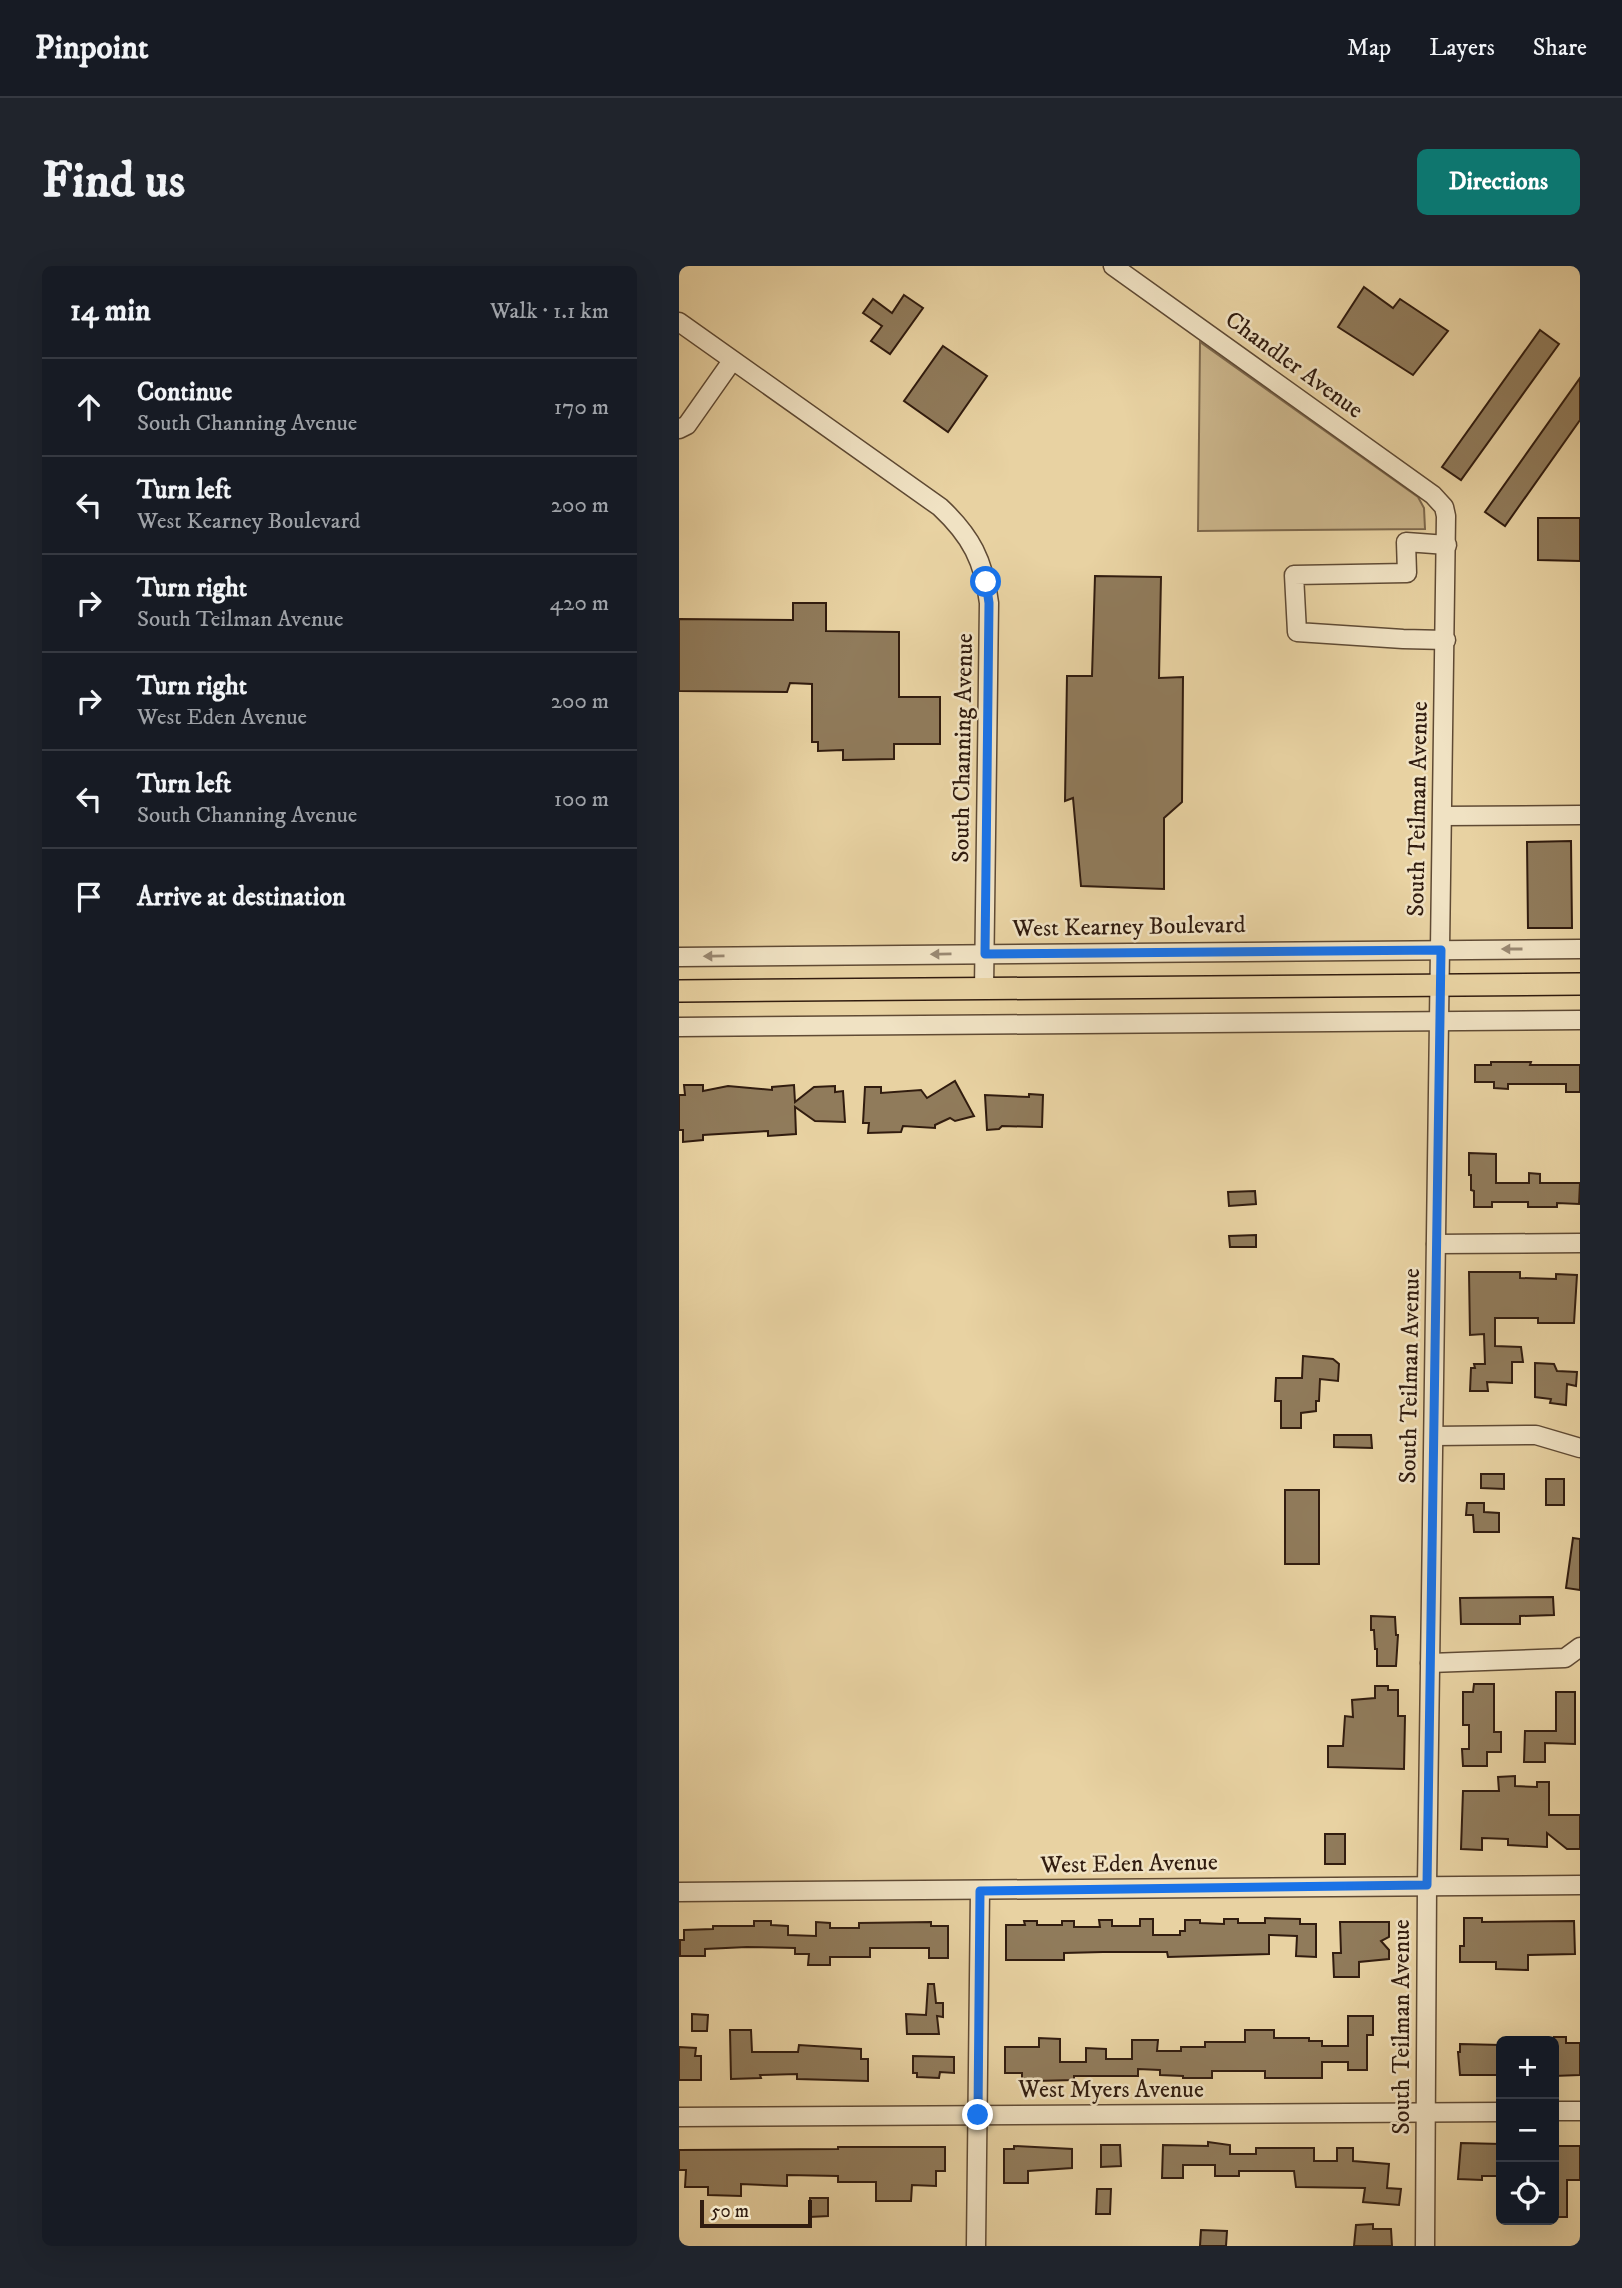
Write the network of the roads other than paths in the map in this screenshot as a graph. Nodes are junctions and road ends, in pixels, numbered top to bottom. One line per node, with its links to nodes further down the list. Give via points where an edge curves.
1 (1113, 266): 5 (street, Chandler Avenue)
2 (679, 322): 3 (street, South Channing Avenue)
3 (733, 361): 4 (street, via 687,425); 12 (street, South Channing Avenue, via 940,507 968,538 980,560 989,603)
4 (679, 429)
5 (1444, 507): 6 (street, South Teilman Avenue)
6 (1447, 545): 7 (street, South Teilman Avenue); 7 (street, via 1406,542 1407,573 1294,575 1297,632)
7 (1446, 640): 9 (street, South Teilman Avenue)
8 (1580, 815): 9 (street)
9 (1443, 816): 11 (street, South Teilman Avenue)
10 (1580, 949): 11 (street, West Kearney Boulevard, one-way to 11)
11 (1441, 950): 12 (street, West Kearney Boulevard); 15 (street, South Teilman Avenue)
12 (985, 954): 13 (street, West Kearney Boulevard, one-way to 13); 16 (street, South Channing Avenue)
13 (679, 957)
14 (1580, 984): 15 (main road)
15 (1440, 985): 16 (main road); 19 (street, South Teilman Avenue)
16 (984, 989): 17 (main road)
17 (679, 991)
18 (1580, 1020): 19 (street)
19 (1440, 1021): 20 (street); 22 (street, South Teilman Avenue)
20 (679, 1027)
21 (1580, 1243): 22 (street)
22 (1436, 1244): 23 (street, South Teilman Avenue)
23 (1434, 1436): 24 (street, via 1536,1434); 26 (street, South Teilman Avenue)
24 (1580, 1448)
25 (1580, 1647): 26 (street, via 1565,1658)
26 (1430, 1663): 27 (street, South Teilman Avenue)
27 (1427, 1885): 28 (street, West Eden Avenue); 29 (street, West Eden Avenue); 33 (street, South Teilman Avenue)
28 (1580, 1885)
29 (980, 1891): 30 (street, West Eden Avenue); 35 (street)
30 (679, 1892)
31 (1559, 2111): 32 (street)
32 (1580, 2111)
33 (1426, 2112): 34 (street, West Myers Avenue); 35 (street, West Myers Avenue); 38 (street, South Teilman Avenue)
34 (1496, 2112)
35 (978, 2115): 36 (street, West Myers Avenue); 37 (street)
36 (679, 2117)
37 (976, 2246)
38 (1425, 2246)

